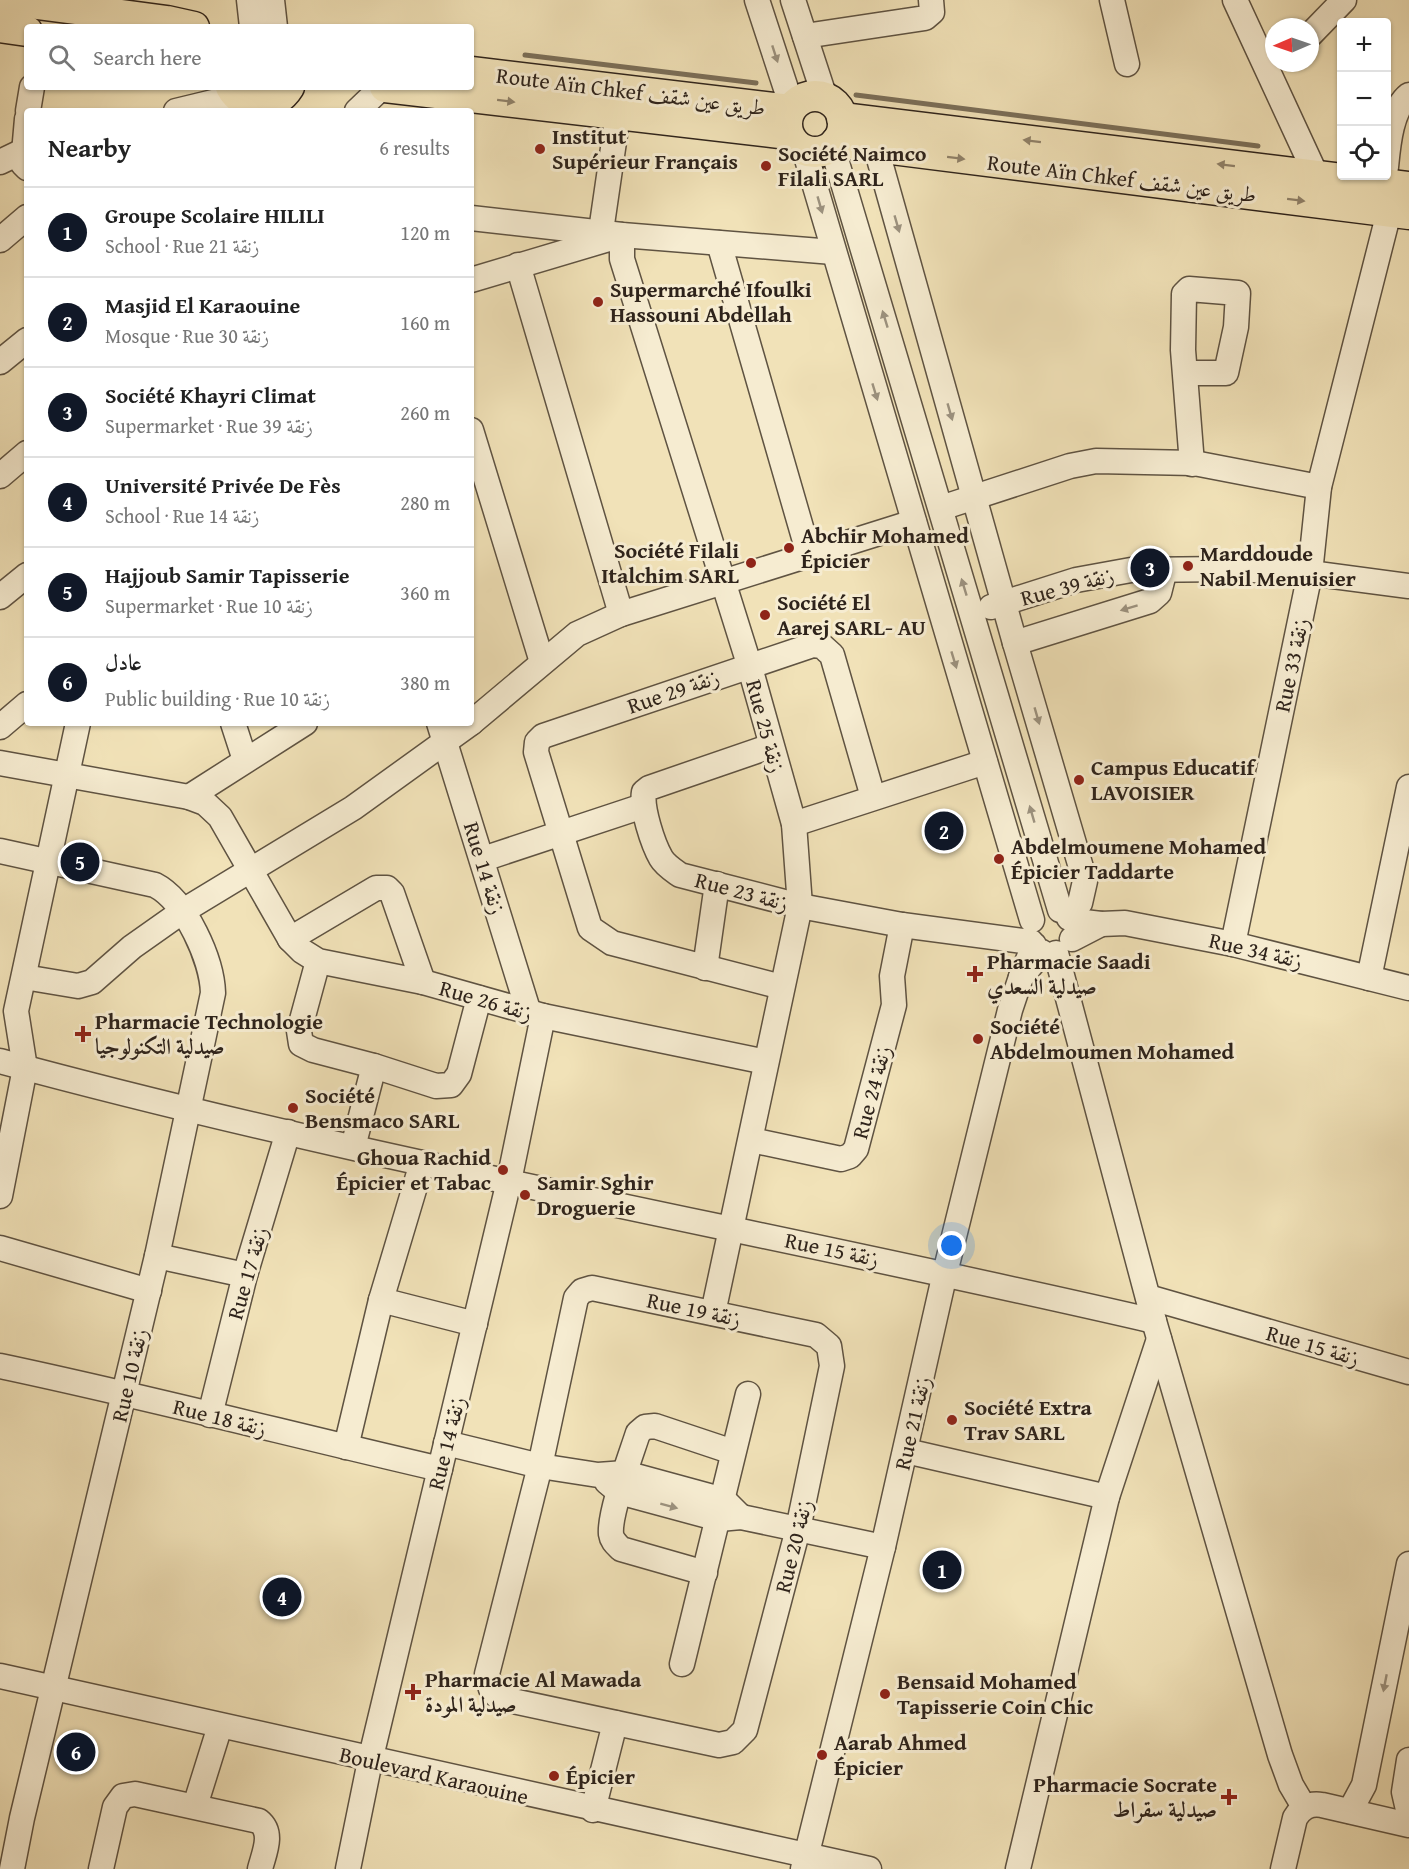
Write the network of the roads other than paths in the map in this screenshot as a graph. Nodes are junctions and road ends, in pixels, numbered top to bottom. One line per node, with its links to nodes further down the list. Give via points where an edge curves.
1 (6, 0): 10 (main road)
2 (249, 0): 11 (street)
3 (272, 0): 12 (street)
4 (757, 0): 30 (street, one-way to 30)
5 (793, 0): 16 (street)
6 (931, 0): 16 (street, via 932,12 925,18)
7 (1112, 0): 18 (street)
8 (1235, 0): 17 (street)
9 (1344, 0): 13 (street)
10 (180, 24)
11 (252, 24)
12 (275, 24)
13 (1319, 26)
14 (0, 27): 15 (main road)
15 (24, 31)
16 (805, 36): 30 (street)
17 (1265, 50)
18 (1127, 64)
19 (474, 72): 30 (main road, Route Aïn Chkef طريق عين شقف)
20 (1278, 72): 34 (street)
21 (32, 90): 26 (street)
22 (381, 90): 28 (street)
23 (410, 90): 29 (main road, Route Aïn Chkef طريق عين شقف, one-way to 29)
24 (1409, 95): 35 (street, Rue 33 زنقة, via 1399,105 1388,150)
25 (253, 99): 27 (street)
26 (28, 108)
27 (195, 108)
28 (360, 108)
29 (618, 114): 30 (main road, Route Aïn Chkef طريق عين شقف); 38 (street, Rue 25 زنقة)
30 (814, 126): 31 (main road, Route Aïn Chkef طريق عين شقف); 34 (main road, Route Aïn Chkef طريق عين شقف, one-way to 30); 41 (street, one-way to 41); 53 (street, one-way to 30)
31 (876, 148): 35 (main road, Route Aïn Chkef طريق عين شقف, one-way to 35); 52 (street, Rue 21 زنقة, one-way to 52)
32 (24, 159): 33 (street)
33 (0, 162)
34 (1317, 176): 35 (main road, Route Aïn Chkef طريق عين شقف)
35 (1394, 190): 51 (street, Rue 33 زنقة)
36 (474, 218): 38 (street)
37 (24, 220): 39 (street)
38 (611, 233): 40 (street); 42 (street); 59 (street, Rue 25 زنقة)
39 (0, 240)
40 (719, 243): 41 (street); 55 (street)
41 (833, 252): 54 (street, one-way to 54)
42 (518, 265): 43 (street); 64 (street)
43 (474, 279)
44 (24, 342): 45 (street)
45 (0, 362)
46 (1185, 373): 49 (street)
47 (474, 440): 67 (street)
48 (24, 456): 50 (street)
49 (1191, 464): 51 (street); 52 (street, via 1096,461)
50 (0, 476)
51 (1319, 487): 57 (street, Rue 33 زنقة)
52 (975, 497): 53 (street); 62 (street, Rue 21 زنقة)
53 (941, 508): 63 (street, one-way to 53)
54 (914, 522): 55 (street); 65 (street)
55 (809, 555): 59 (street)
56 (1166, 569): 57 (street, Rue 39 زنقة); 62 (street, Rue 39 زنقة, via 1100,574); 66 (street, one-way to 66, via 1159,593 1150,602)
57 (1310, 573): 60 (street, Rue 39 زنقة); 98 (street, Rue 33 زنقة)
58 (24, 577): 61 (street)
59 (723, 583): 64 (street); 68 (street, Rue 25 زنقة)
60 (1409, 586)
61 (0, 597)
62 (1005, 602): 63 (street, Rue 39 زنقة); 66 (street, Rue 21 زنقة)
63 (972, 614): 65 (street, Rue 39 زنقة); 96 (street, one-way to 63)
64 (621, 615): 67 (street, via 577,634)
65 (943, 623): 79 (street, one-way to 79)
66 (1015, 643): 96 (street, Rue 21 زنقة, one-way to 96, via 1085,881 1080,903)
67 (542, 662): 70 (street)
68 (749, 664): 77 (street, Rue 25 زنقة); 84 (street, Rue 29 زنقة, via 813,645 822,646 832,655); 87 (street, Rue 29 زنقة, via 543,736 537,742 536,752)
69 (24, 707): 75 (street)
70 (474, 720)
71 (77, 726): 81 (street)
72 (234, 726): 78 (street)
73 (300, 726): 78 (street)
74 (462, 726): 76 (street)
75 (0, 727)
76 (442, 733): 89 (street, Rue 14 زنقة); 91 (street, via 353,808)
77 (771, 746): 85 (street, via 649,788 644,792); 86 (street, Rue 25 زنقة)
78 (245, 760): 83 (street)
79 (985, 762): 84 (street); 96 (street)
80 (0, 763): 81 (street)
81 (66, 776): 83 (street); 90 (street)
82 (1409, 787): 102 (street)
83 (189, 797): 91 (street, Rue 26 زنقة, via 205,803 220,817)
84 (873, 797): 86 (street)
85 (643, 806): 87 (street); 92 (street, Rue 23 زنقة, via 661,858 668,866 680,874)
86 (794, 824): 93 (street, Rue 25 زنقة)
87 (562, 832): 89 (street); 100 (street, via 590,928 612,943)
88 (0, 851): 90 (street, Rue 10 زنقة)
89 (483, 859): 107 (street, Rue 14 زنقة)
90 (48, 863): 94 (street, Rue 10 زنقة, via 155,885); 101 (street)
91 (251, 871): 94 (street); 97 (street, Rue 26 زنقة)
92 (717, 884): 93 (street, Rue 23 زنقة); 100 (street)
93 (800, 906): 95 (street, Rue 23 زنقة); 104 (street, Rue 25 زنقة)
94 (183, 911): 101 (street, via 92,982 78,986); 113 (street, Rue 10 زنقة, via 209,965 213,993)
95 (902, 926): 96 (street, Rue 23 زنقة); 115 (street, Rue 24 زنقة, via 892,976 894,1005 856,1149 841,1160)
96 (1052, 933): 98 (street, Rue 34 زنقة, via 1125,923); 123 (street, Rue 21 زنقة, via 1022,977 1010,1010); 126 (street)
97 (290, 939): 99 (street, Rue 26 زنقة); 103 (street, via 376,888 387,888)
98 (1233, 944): 102 (street, Rue 34 زنقة)
99 (318, 961): 103 (street, Rue 26 زنقة); 111 (street, via 299,1031 301,1044)
100 (705, 968): 104 (street)
101 (24, 977): 108 (street)
102 (1369, 978): 105 (street, Rue 34 زنقة)
103 (423, 982): 106 (street, Rue 26 زنقة)
104 (782, 987): 110 (street, Rue 25 زنقة)
105 (1409, 988)
106 (479, 998): 107 (street, Rue 26 زنقة); 111 (street, via 459,1074 451,1085 436,1086)
107 (536, 1014): 110 (street, Rue 26 زنقة); 118 (street, Rue 14 زنقة)
108 (8, 1017): 112 (street)
109 (0, 1061): 112 (street)
110 (766, 1062): 115 (street, Rue 25 زنقة)
111 (374, 1066): 116 (street)
112 (26, 1068): 113 (street); 119 (street)
113 (187, 1108): 114 (street); 122 (street, Rue 10 زنقة)
114 (288, 1132): 116 (street); 124 (street, Rue 17 زنقة)
115 (751, 1140): 120 (street, Rue 25 زنقة)
116 (353, 1147): 117 (street)
117 (422, 1163): 118 (street); 127 (street)
118 (509, 1181): 120 (street, Rue 15 زنقة); 129 (street, Rue 14 زنقة)
119 (0, 1196)
120 (732, 1228): 123 (street, Rue 15 زنقة); 128 (street)
121 (0, 1248): 125 (street)
122 (157, 1256): 124 (street); 125 (street, Rue 10 زنقة)
123 (945, 1273): 130 (street, Rue 15 زنقة); 139 (street, Rue 21 زنقة)
124 (245, 1275): 136 (street, Rue 17 زنقة)
125 (149, 1291): 134 (street, Rue 10 زنقة)
126 (1148, 1297): 130 (street); 133 (street, Rue 15 زنقة)
127 (381, 1300): 129 (street); 138 (street)
128 (712, 1313): 131 (street, Rue 19 زنقة); 141 (street, Rue 19 زنقة, via 592,1288 582,1291 576,1298)
129 (475, 1324): 137 (street, Rue 14 زنقة)
130 (1156, 1330): 144 (street); 158 (street, via 1280,1755)
131 (816, 1335): 146 (street, Rue 20 زنقة, via 829,1346 832,1366)
132 (0, 1366): 134 (street, Rue 18 زنقة)
133 (1409, 1372)
134 (125, 1392): 136 (street, Rue 18 زنقة); 152 (street, Rue 10 زنقة)
135 (748, 1394): 140 (street)
136 (210, 1415): 138 (street, Rue 18 زنقة)
137 (446, 1443): 141 (street); 142 (street, Rue 14 زنقة)
138 (346, 1447): 142 (street, Rue 18 زنقة)
139 (906, 1451): 144 (street); 147 (street, Rue 21 زنقة)
140 (733, 1452): 143 (street, via 656,1426 645,1427 639,1433); 145 (street)
141 (540, 1466): 143 (street); 153 (street, via 488,1674 491,1689 499,1698)
142 (440, 1468): 156 (street, Rue 14 زنقة)
143 (622, 1483): 145 (street); 149 (street, via 611,1532 614,1542 621,1549)
144 (1107, 1497): 171 (street)
145 (728, 1512): 146 (street); 149 (street)
146 (798, 1529): 147 (street); 153 (street, Rue 20 زنقة, via 745,1730 733,1742 719,1745)
147 (883, 1547): 165 (street, Rue 21 زنقة)
148 (1409, 1564): 160 (street, one-way to 160, via 1364,1785)
149 (705, 1573): 150 (street)
150 (682, 1664)
151 (0, 1676): 152 (street, Boulevard Karaouine)
152 (54, 1689): 154 (street, Boulevard Karaouine); 162 (street, Rue 10 زنقة)
153 (615, 1723): 159 (street)
154 (220, 1726): 156 (street, Boulevard Karaouine); 157 (street)
155 (1409, 1760): 161 (street, via 1404,1792)
156 (370, 1761): 159 (street, Boulevard Karaouine); 169 (street, Rue 14 زنقة)
157 (195, 1806): 167 (street, via 135,1794 123,1796 115,1807); 168 (street, via 259,1821 265,1826 268,1834)
158 (1304, 1807): 160 (street, via 1316,1804); 172 (street, via 1295,1818)
159 (593, 1810): 165 (street, Boulevard Karaouine)
160 (1350, 1811): 163 (street)
161 (1409, 1814)
162 (22, 1818): 164 (street); 166 (street, Rue 10 زنقة)
163 (1409, 1825)
164 (0, 1830)
165 (804, 1861): 170 (street, Boulevard Karaouine)
166 (12, 1869)
167 (101, 1869)
168 (260, 1869)
169 (348, 1869)
170 (868, 1869)
171 (1018, 1869)
172 (1283, 1869)

